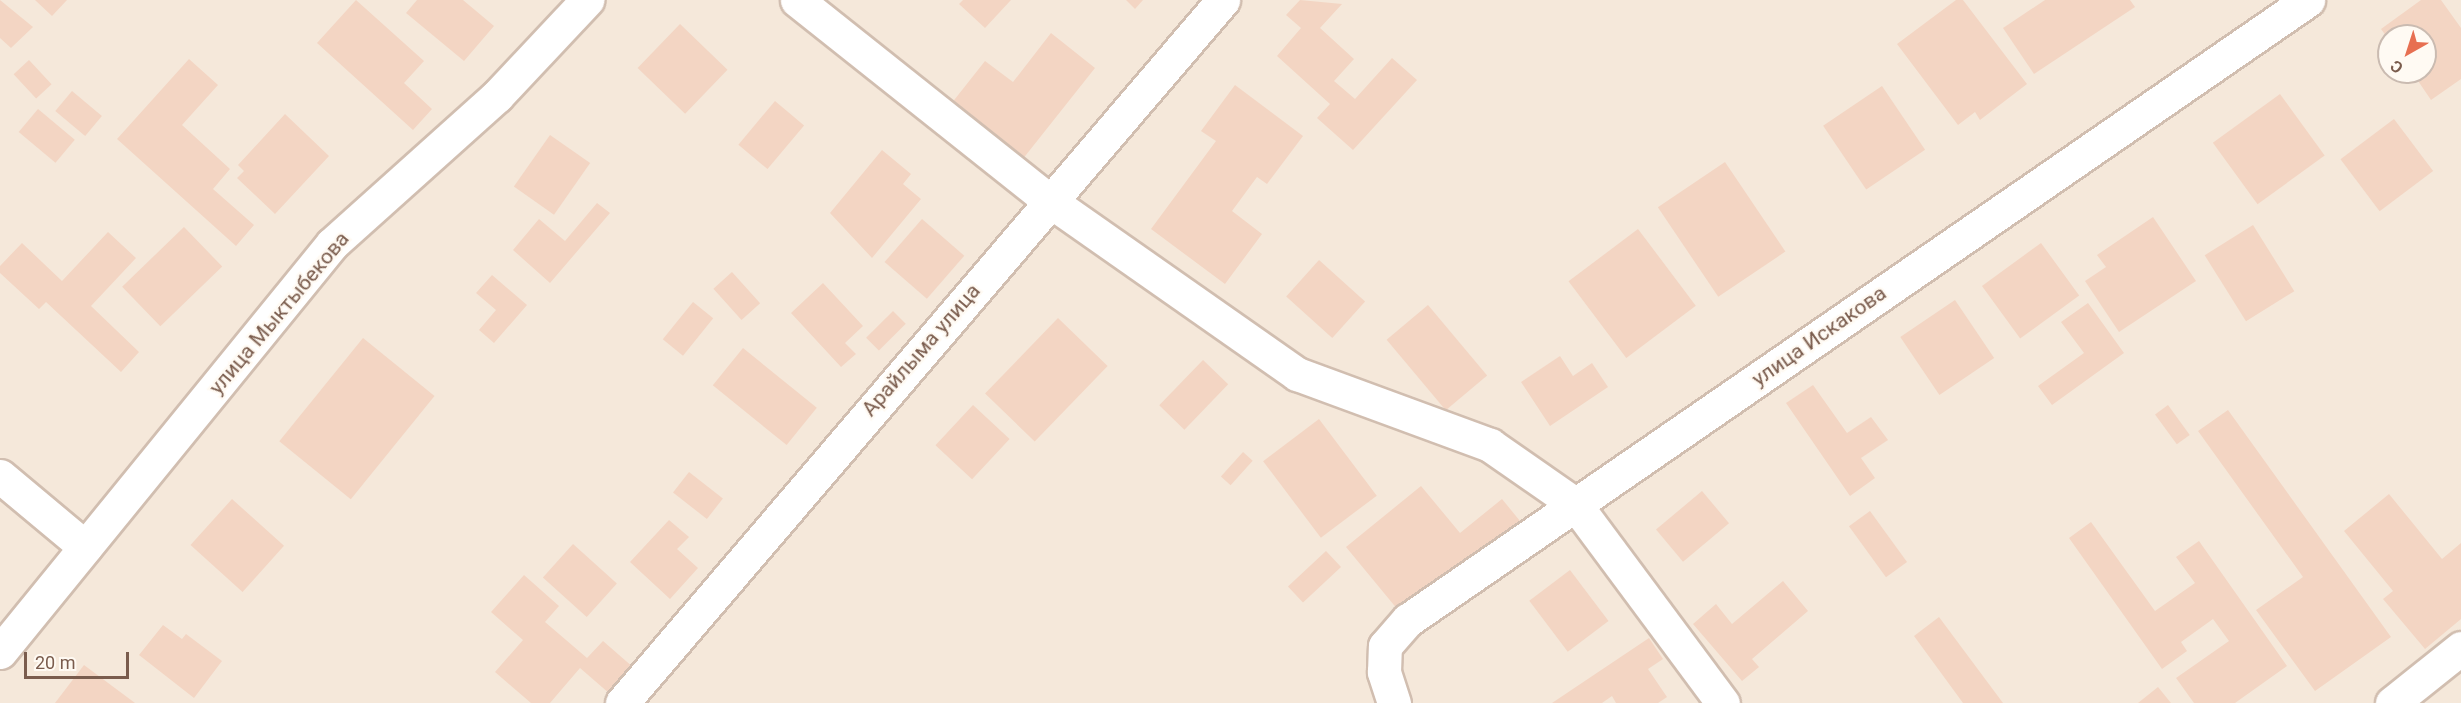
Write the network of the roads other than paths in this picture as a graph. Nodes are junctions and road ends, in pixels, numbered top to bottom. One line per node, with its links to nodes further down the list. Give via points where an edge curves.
1 (587, 0): 8 (street, улица Мыктыбекова, via 497,96 332,244)
2 (797, 0): 5 (street)
3 (1223, 0): 5 (street, Арайлыма улица)
4 (2308, 0): 7 (street, улица Искакова)
5 (1050, 201): 7 (street, via 1297,374 1490,445); 11 (street, Арайлыма улица)
6 (0, 476): 8 (street)
7 (1575, 504): 12 (street, улица Искакова, via 1408,620 1385,646 1388,693); 13 (street)
8 (85, 547): 10 (street, улица Мыктыбекова)
9 (2461, 648): 14 (street)
10 (0, 652)
11 (622, 703)
12 (1394, 703)
13 (1723, 703)
14 (2392, 703)

